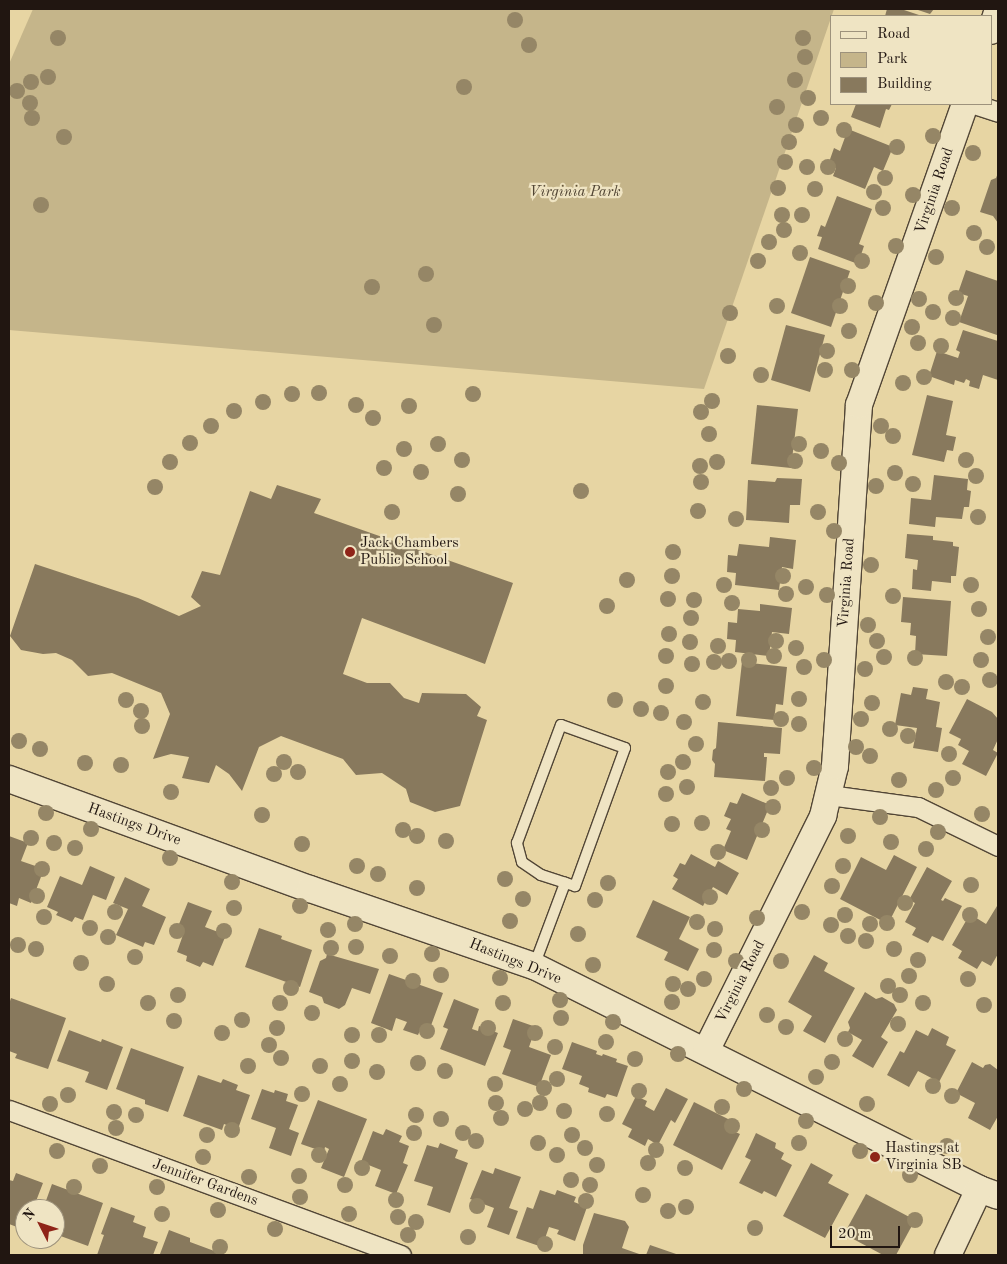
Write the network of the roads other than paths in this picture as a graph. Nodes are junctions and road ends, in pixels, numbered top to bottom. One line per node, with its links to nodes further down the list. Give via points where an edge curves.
1 (998, 10): 2 (street)
2 (992, 29)
3 (965, 105): 7 (street, Virginia Road, via 859,405 834,766)
4 (977, 105): 5 (street)
5 (998, 112)
6 (9, 779): 10 (street, Hastings Drive, via 310,889)
7 (829, 795): 8 (street, via 918,807); 11 (street, Virginia Road, via 823,816)
8 (998, 846)
9 (565, 883): 9 (lane, via 575,886 625,748 561,726 517,843 522,862 541,875); 10 (lane)
10 (534, 966): 11 (street, Hastings Drive)
11 (706, 1051): 13 (street, Hastings Drive)
12 (9, 1110): 14 (street, Jennifer Gardens)
13 (989, 1193): 15 (street)
14 (401, 1255)
15 (948, 1255)

